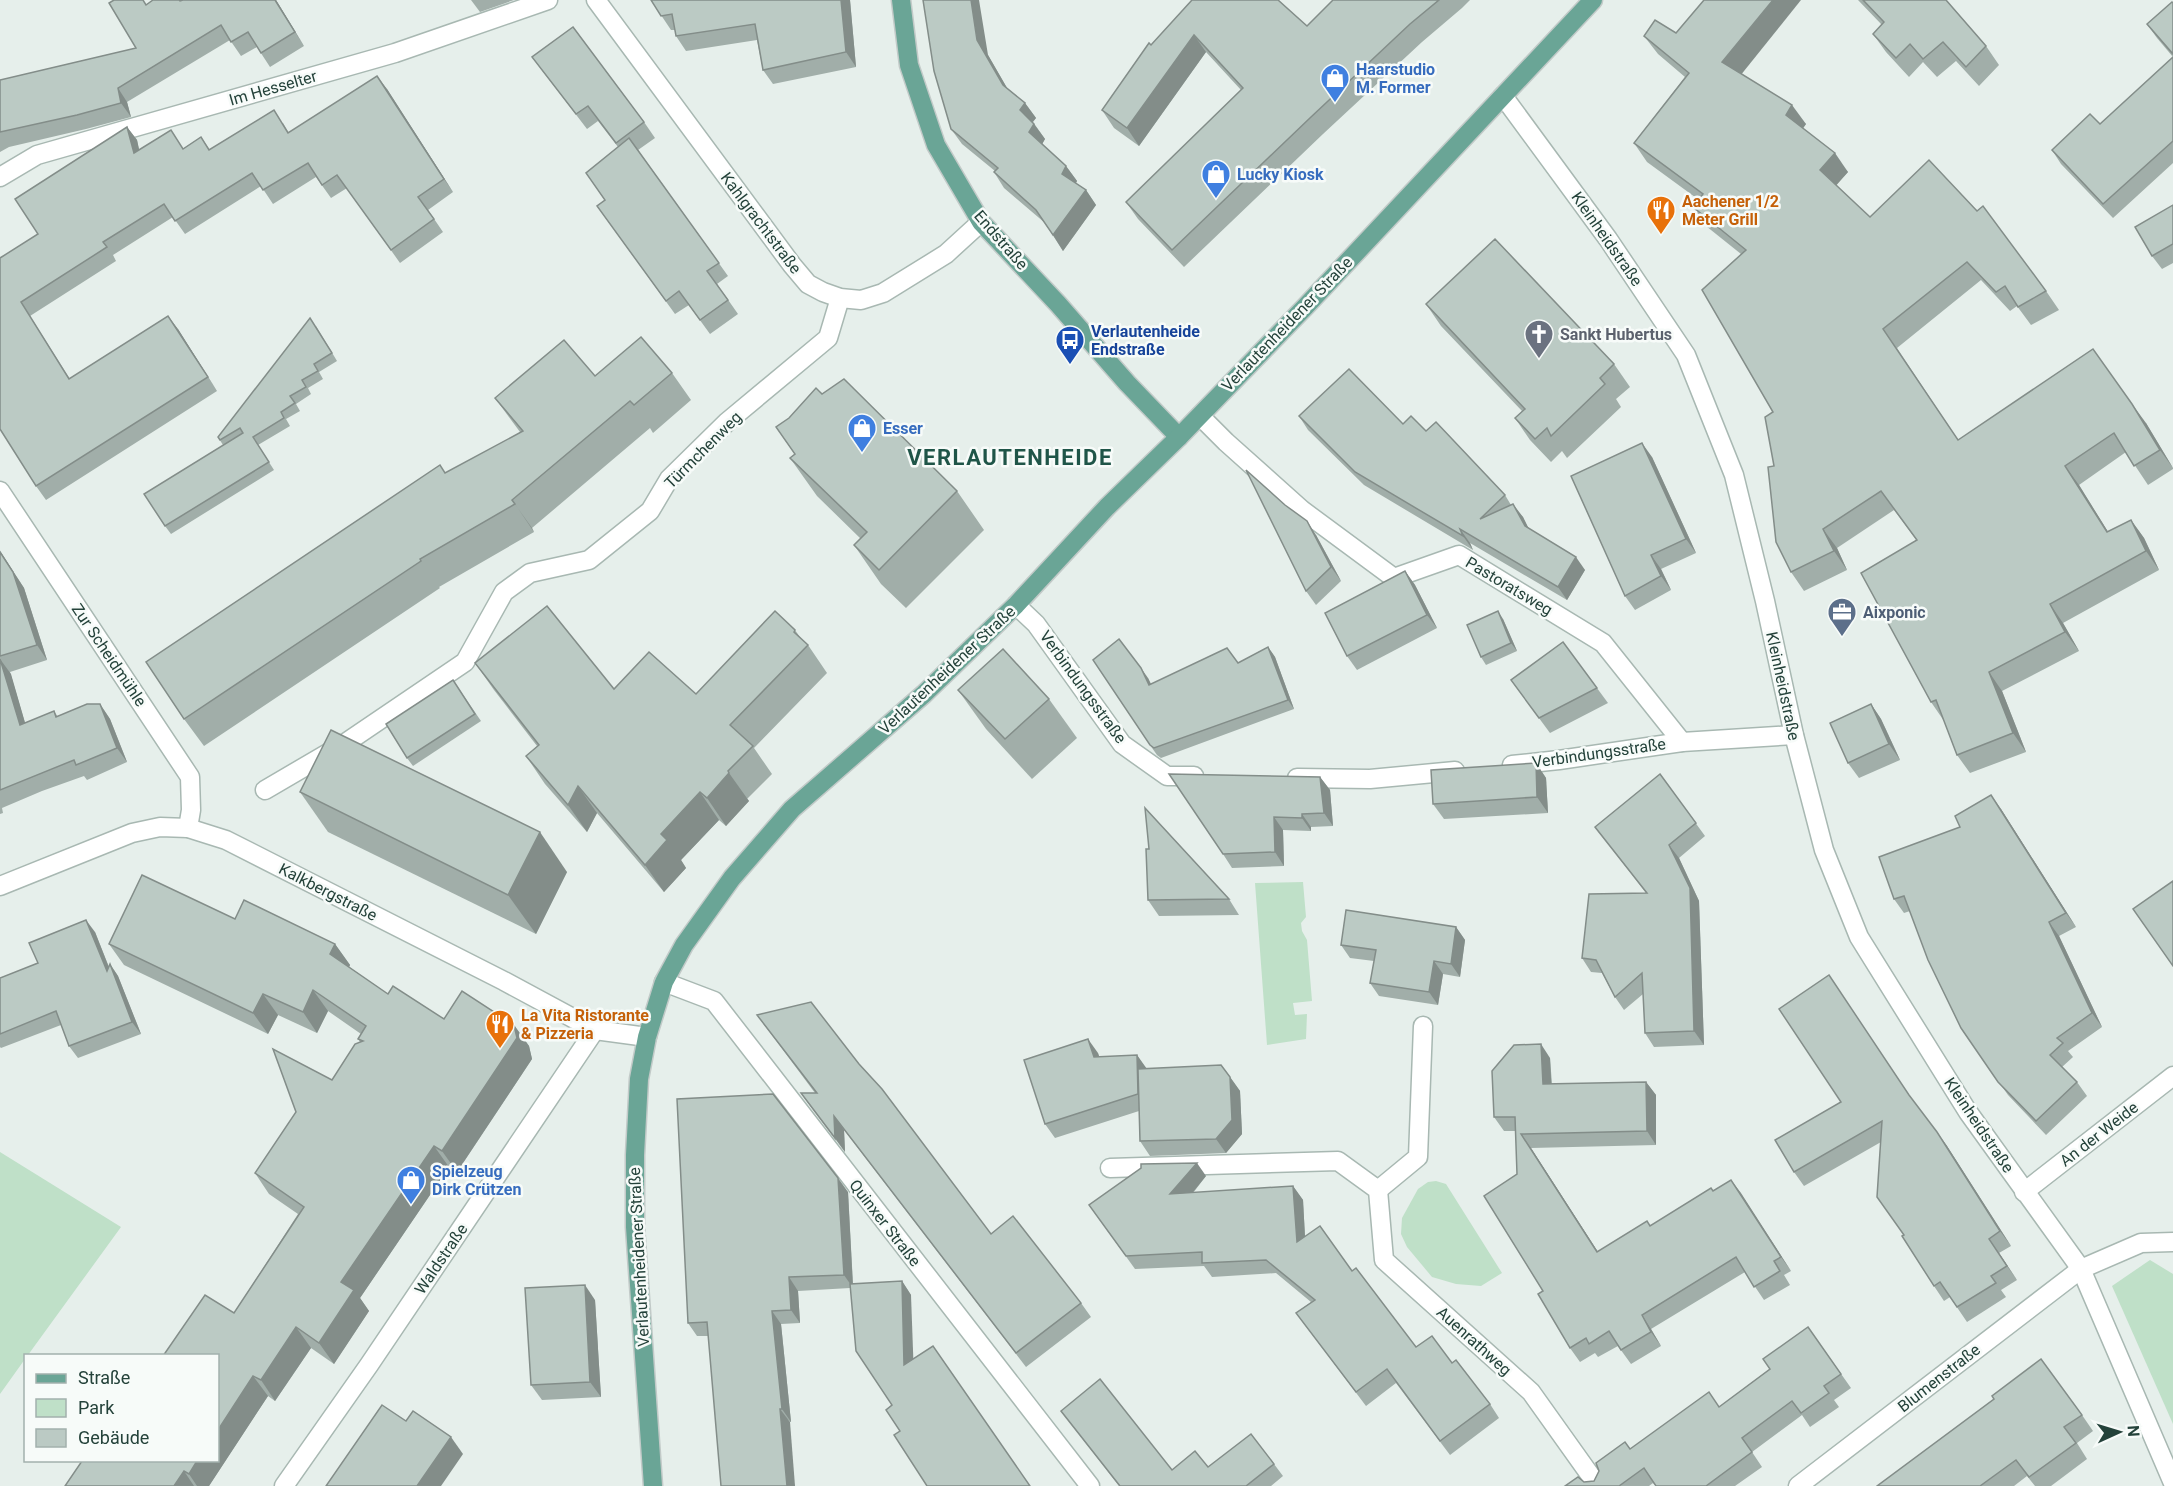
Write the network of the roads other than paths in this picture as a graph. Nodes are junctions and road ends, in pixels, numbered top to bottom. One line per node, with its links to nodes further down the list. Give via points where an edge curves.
1 (548, 0): 6 (street, Im Hesselter, via 394,53 37,155)
2 (596, 0): 8 (street, Kahlgrachtstraße, via 792,266 808,284)
3 (901, 0): 7 (main road, Endstraße, via 909,65 936,145)
4 (1593, 0): 5 (main road, Verlautenheidener Straße)
5 (1503, 96): 9 (main road, Verlautenheidener Straße); 13 (street, Kleinheidstraße, via 1608,239 1686,355 1734,475)
6 (0, 177)
7 (981, 222): 8 (street, Kahlgrachtstraße, via 946,254 883,293 861,300); 10 (main road, Endstraße)
8 (840, 298): 19 (street, Türmchenweg, via 828,338 727,422 669,479 650,511 589,561 530,573 504,592 465,662 347,742)
9 (1200, 416): 10 (main road, Verlautenheidener Straße); 14 (street, Pastoratsweg, via 1302,510 1394,578 1459,555 1603,643)
10 (1179, 437): 12 (main road, Verlautenheidener Straße)
11 (0, 491): 20 (street, Zur Scheidmühle, via 190,777)
12 (1016, 605): 17 (street, Verbindungsstraße, via 1036,624 1122,744 1167,776); 22 (main road, Verlautenheidener Straße, via 924,694 792,809 732,878 684,945)
13 (1794, 735): 14 (street, Verbindungsstraße); 29 (street, Kleinheidstraße, via 1824,850 1859,937 1968,1112)
14 (1682, 742): 15 (street, Verbindungsstraße)
15 (1500, 766)
16 (1477, 769): 18 (street, via 1370,779)
17 (1215, 777)
18 (1275, 778)
19 (266, 790)
20 (188, 828): 21 (street, Kalkbergstraße, via 160,827 132,833); 24 (street, Kalkbergstraße, via 226,840)
21 (0, 886)
22 (664, 982): 25 (main road, Verlautenheidener Straße); 35 (street, Quinxer Straße, via 714,1001)
23 (1423, 1026): 28 (street, via 1418,1157)
24 (595, 1030): 25 (street, Kalkbergstraße); 33 (street, Waldstraße)
25 (646, 1037): 34 (main road, Verlautenheidener Straße, via 639,1079 635,1227)
26 (2173, 1076): 29 (street, An der Weide)
27 (1110, 1168): 28 (street, via 1338,1161)
28 (1378, 1190): 36 (street, Auenrathweg, via 1384,1260 1531,1392)
29 (2024, 1192): 31 (street, Kleinheidstraße)
30 (2173, 1242): 31 (street, via 2141,1243)
31 (2081, 1269): 32 (street, Kleinheidstraße); 37 (street, Blumenstraße)
32 (2173, 1483)
33 (284, 1486)
34 (653, 1486)
35 (1090, 1486)
36 (1598, 1486)
37 (1798, 1486)

